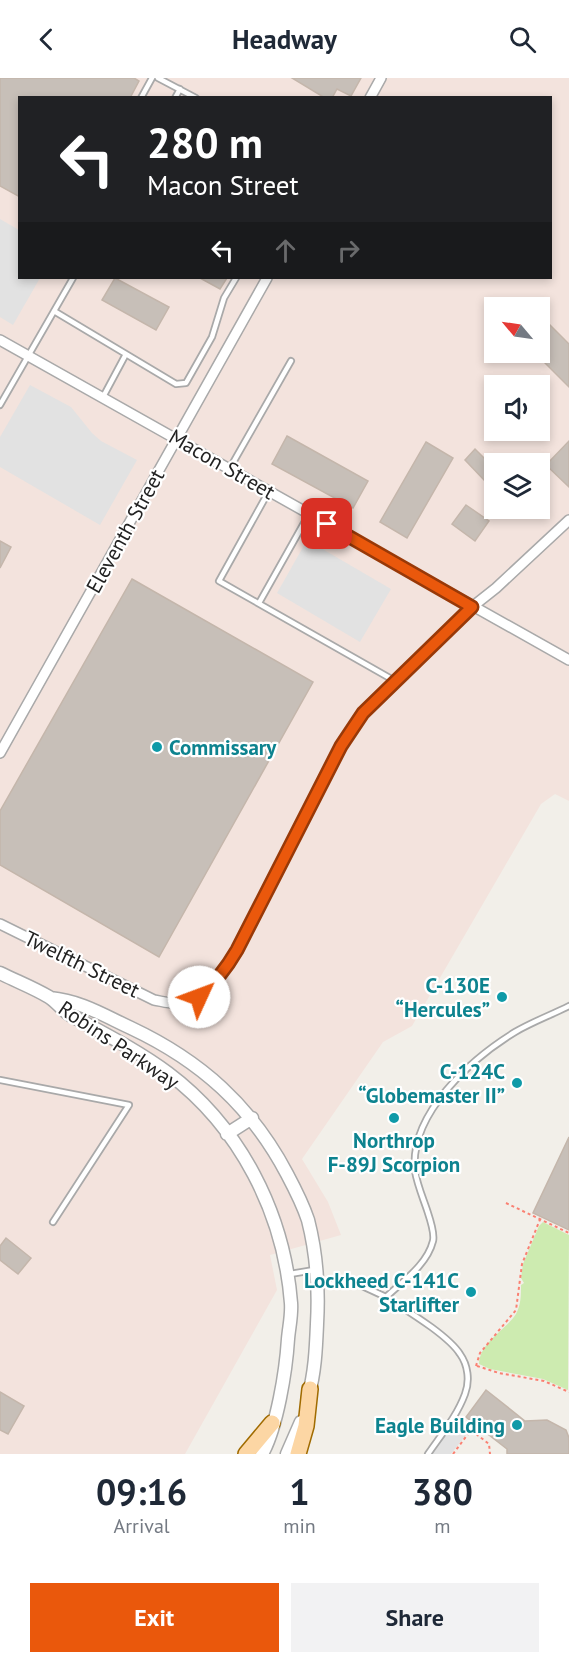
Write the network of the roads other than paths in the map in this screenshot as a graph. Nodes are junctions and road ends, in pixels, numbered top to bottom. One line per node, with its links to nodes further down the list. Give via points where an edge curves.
1 (152, 78): 5 (lane)
2 (158, 78): 4 (lane)
3 (381, 78): 8 (street)
4 (180, 88): 6 (lane); 7 (lane)
5 (142, 96)
6 (176, 96)
7 (193, 96)
8 (371, 96)
9 (72, 279): 12 (lane)
10 (235, 279): 14 (lane, via 224,298 212,337 186,383 176,384)
11 (266, 279): 19 (street, Eleventh Street)
12 (54, 311): 14 (lane); 15 (lane)
13 (0, 340): 15 (street, Macon Street)
14 (126, 354): 17 (lane)
15 (28, 356): 17 (street, Macon Street); 18 (lane)
16 (291, 361): 20 (lane)
17 (103, 397): 19 (street, Macon Street)
18 (0, 405)
19 (177, 438): 20 (street, Macon Street); 28 (street, Eleventh Street)
20 (230, 468): 21 (street, Macon Street)
21 (269, 491): 22 (street, Macon Street); 24 (lane, via 219,581)
22 (309, 514): 24 (lane); 25 (street, Macon Street)
23 (569, 520): 25 (street, Twelfth Street)
24 (259, 603): 27 (lane)
25 (472, 607): 26 (street, Macon Street); 27 (street, Twelfth Street)
26 (569, 660)
27 (395, 681): 29 (street, Twelfth Street, via 363,713 341,746 237,950 213,986 199,997 178,1003 154,1000)
28 (0, 753)
29 (0, 924)
30 (0, 974): 31 (street, Robins Parkway)
31 (50, 998): 33 (street, Robins Parkway, via 71,1000); 34 (street, Robins Parkway, via 66,1013)
32 (569, 1006): 42 (lane, via 516,1032 483,1054 447,1090 426,1119 417,1142 415,1171 434,1240 423,1263)
33 (173, 1050): 34 (street); 36 (street, Robins Parkway, via 220,1086)
34 (158, 1067): 37 (street, Robins Parkway, via 211,1111)
35 (0, 1080): 38 (lane, via 129,1105)
36 (252, 1118): 37 (street); 39 (street, Robins Parkway, via 297,1193 307,1218)
37 (227, 1134): 40 (street, Robins Parkway, via 250,1168 278,1229)
38 (53, 1222)
39 (317, 1270): 40 (lane); 41 (street, Robins Parkway)
40 (286, 1274): 44 (street, Robins Parkway, via 291,1305 286,1370)
41 (318, 1284): 42 (lane, via 360,1285); 43 (street, Robins Parkway, via 316,1352)
42 (386, 1297): 49 (lane, via 440,1334 460,1354 468,1376 466,1393)
43 (310, 1389): 47 (street, Robins Parkway); 48 (main road)
44 (272, 1423): 45 (main road); 46 (street, Robins Parkway)
45 (246, 1454)
46 (262, 1454)
47 (288, 1454)
48 (298, 1454)
49 (428, 1454)

